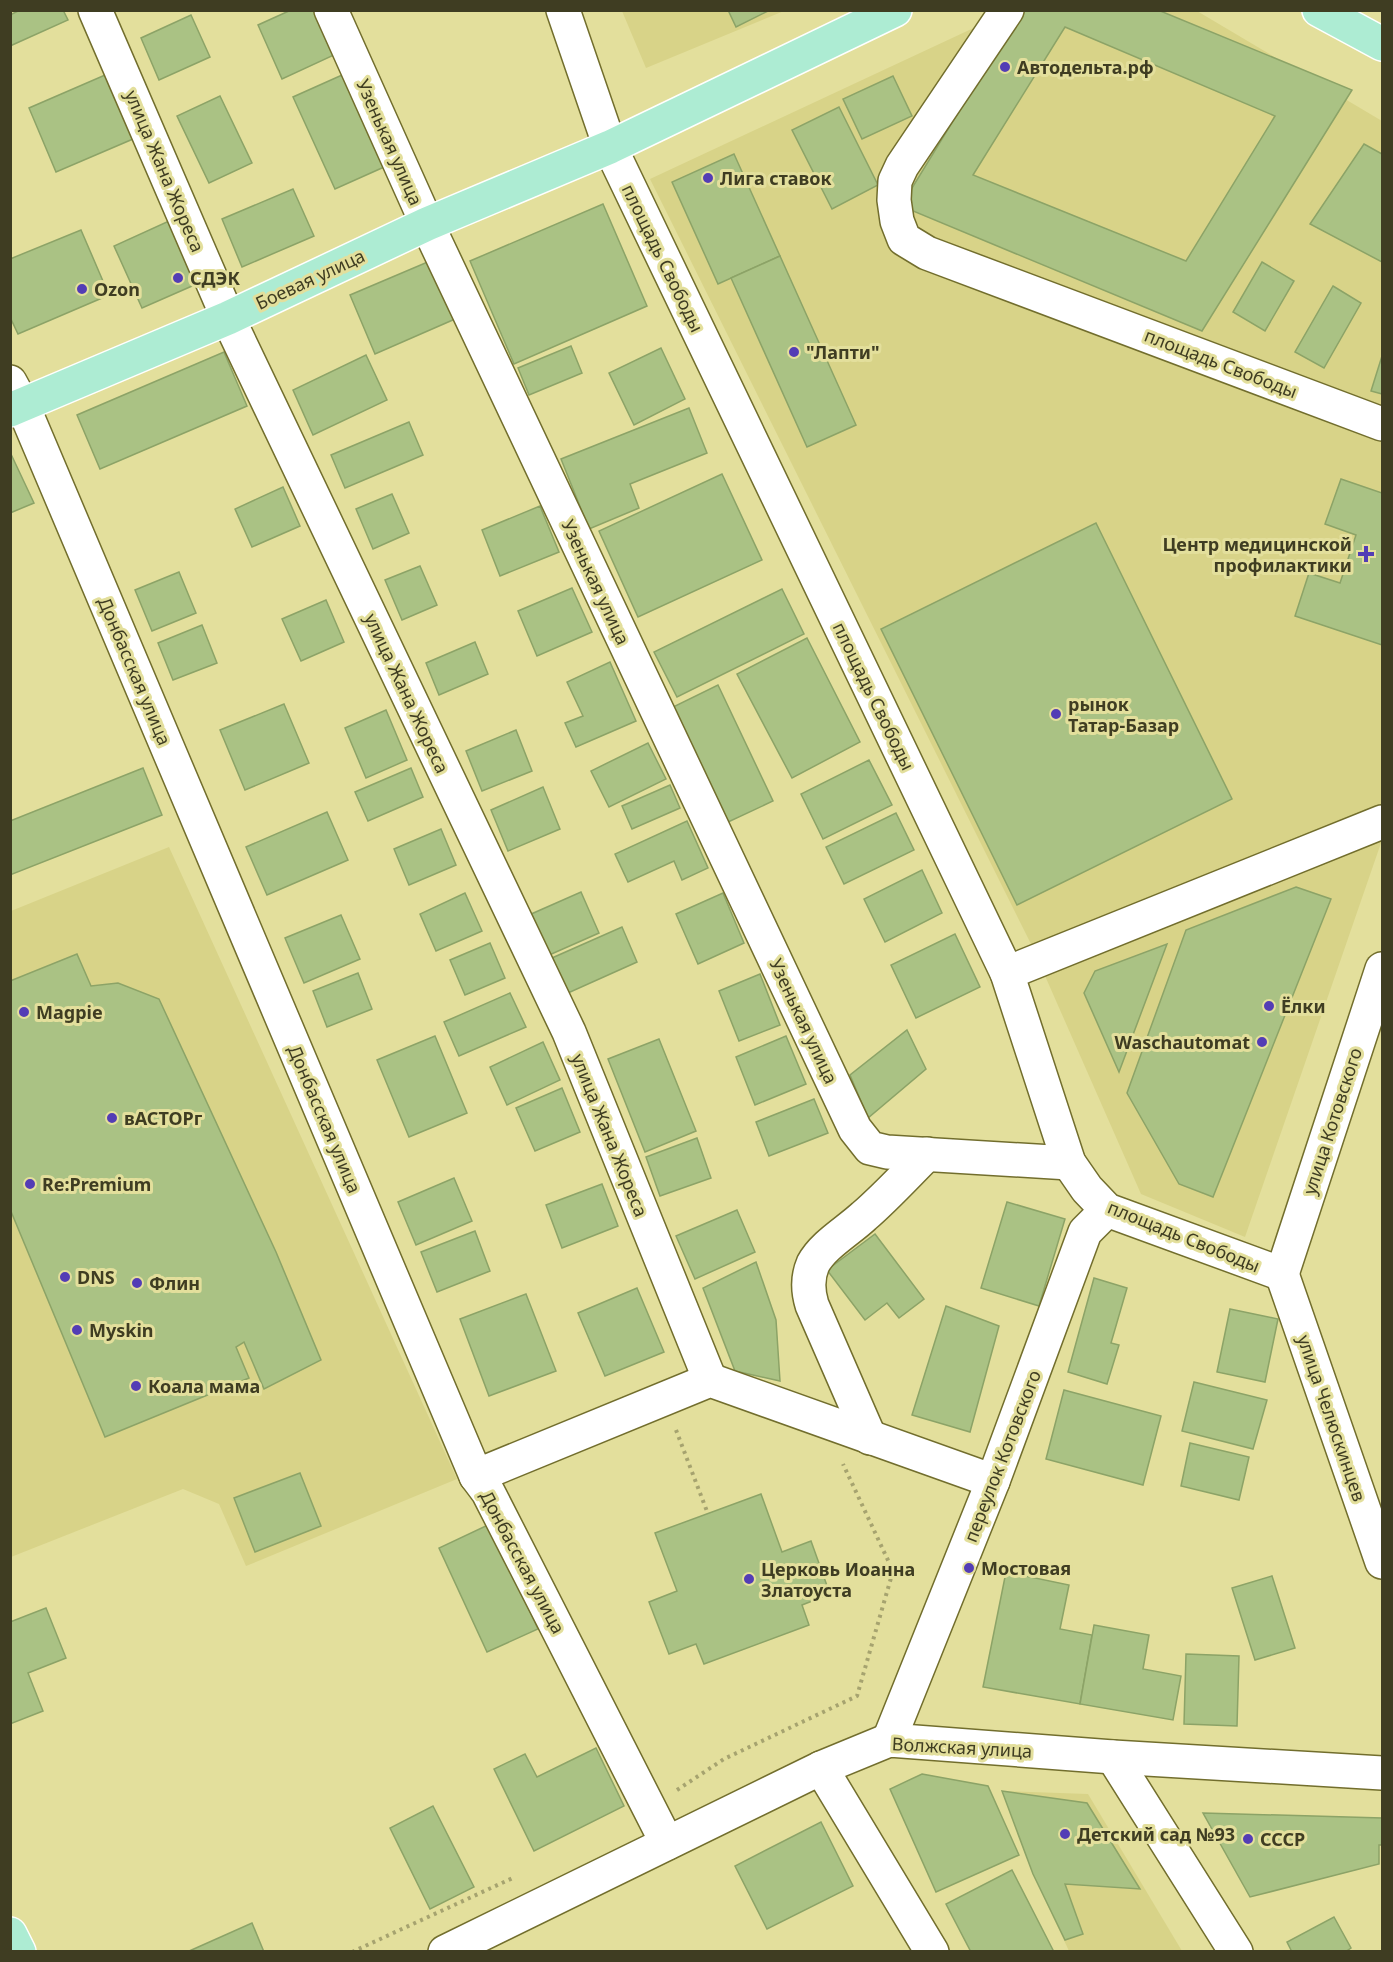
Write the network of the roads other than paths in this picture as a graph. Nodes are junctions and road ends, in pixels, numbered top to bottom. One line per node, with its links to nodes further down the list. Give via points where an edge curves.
1 (95, 10): 10 (street, улица Жана Жореса)
2 (332, 10): 9 (street, Узенькая улица)
3 (563, 10): 8 (street, площадь Свободы)
4 (895, 10): 8 (main road, Боевая улица)
5 (1007, 10): 12 (street, площадь Свободы, via 895,181 897,220 904,239 927,253)
6 (1320, 10): 7 (main road)
7 (1383, 44)
8 (610, 147): 9 (main road, Боевая улица); 15 (street, площадь Свободы)
9 (427, 224): 10 (main road, Боевая улица); 16 (street, Узенькая улица, via 855,1129 870,1148)
10 (228, 318): 11 (main road, Боевая улица); 20 (street, улица Жана Жореса, via 569,1032)
11 (14, 399): 22 (street, Донбасская улица)
12 (1383, 424)
13 (1383, 822): 15 (street)
14 (1383, 969): 19 (street, улица Котовского)
15 (1007, 973): 17 (street, площадь Свободы)
16 (927, 1154): 17 (street); 21 (street, via 819,1255 809,1279 812,1305)
17 (1069, 1163): 18 (street, площадь Свободы)
18 (1107, 1210): 19 (street, площадь Свободы); 23 (street, переулок Котовского, via 1085,1232)
19 (1282, 1274): 24 (street, улица Челюскинцев)
20 (710, 1380): 21 (street); 22 (street)
21 (870, 1438): 23 (street)
22 (476, 1476): 29 (street, Донбасская улица, via 488,1492)
23 (993, 1481): 25 (street, переулок Котовского)
24 (1383, 1562)
25 (889, 1740): 26 (street, Волжская улица); 27 (street, Волжская улица)
26 (1113, 1757): 28 (street, Волжская улица); 34 (street)
27 (821, 1768): 29 (street, Волжская улица); 33 (street)
28 (1383, 1773)
29 (667, 1843): 32 (street, Волжская улица)
30 (10, 1934): 31 (main road)
31 (18, 1952)
32 (445, 1952)
33 (932, 1952)
34 (1236, 1952)

